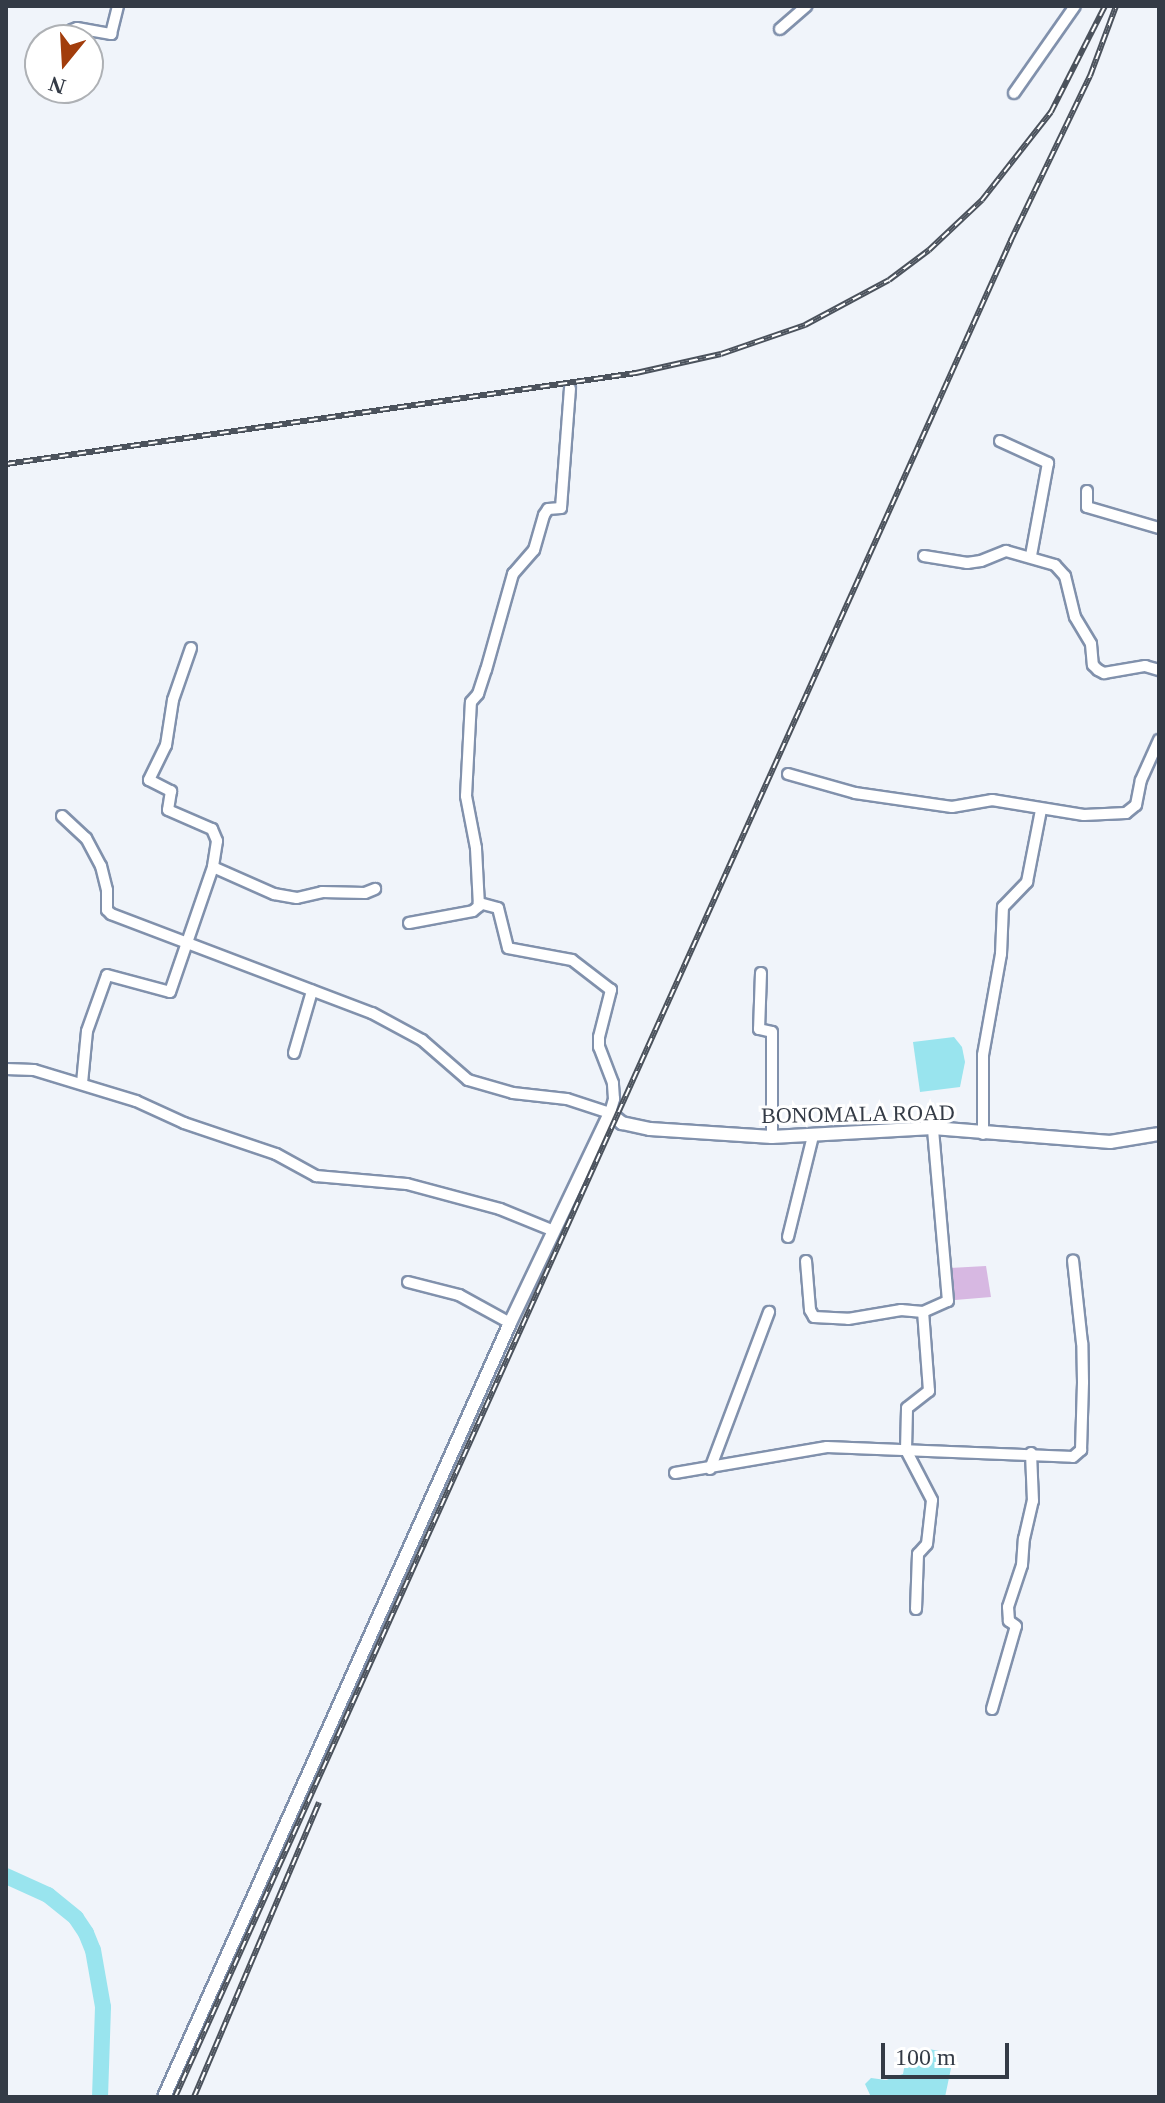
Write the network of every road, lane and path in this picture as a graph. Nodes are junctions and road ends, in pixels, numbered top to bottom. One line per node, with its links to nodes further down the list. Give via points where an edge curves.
1 (118, 6): 5 (street, via 111,34)
2 (806, 6): 4 (street)
3 (1075, 6): 6 (street)
4 (780, 29)
5 (104, 33)
6 (1014, 93)
7 (570, 388): 21 (street, via 561,508 548,509 534,550 513,574 486,670 471,702 466,796)
8 (1000, 441): 12 (street, via 1048,463)
9 (1087, 491): 10 (street, via 1087,507)
10 (1159, 528)
11 (924, 556): 12 (street, via 967,563 1006,551)
12 (1031, 556): 14 (street, via 1055,565 1065,576 1075,617 1098,670)
13 (191, 648): 19 (street, via 173,700 166,745 149,780 171,791 168,810 212,829 217,841)
14 (1159, 670)
15 (1159, 740): 17 (street, via 1133,810 1084,815)
16 (788, 774): 17 (street, via 887,799 952,807 992,800)
17 (1041, 810): 31 (street, via 1027,882 1003,907 1001,954 983,1055)
18 (62, 816): 23 (street, via 86,838 101,866 107,910)
19 (213, 867): 20 (street, via 274,894 297,898); 23 (street)
20 (375, 889)
21 (479, 903): 22 (street, via 473,911); 29 (street, via 503,914 508,948 572,960 611,990 599,1037 613,1083)
22 (409, 923)
23 (188, 944): 25 (street); 28 (street, via 167,994 107,975 87,1031)
24 (761, 973): 34 (street, via 759,1029 772,1032)
25 (312, 991): 26 (street); 29 (street, via 372,1013 422,1040 468,1080)
26 (294, 1053)
27 (6, 1069): 28 (street, via 34,1070)
28 (82, 1083): 35 (street, via 276,1154 316,1176 407,1184 500,1209)
29 (610, 1113): 34 (street, BONOMALA ROAD, via 622,1123 650,1129); 35 (street)
30 (933, 1128): 31 (street, BONOMALA ROAD); 33 (street, BONOMALA ROAD); 41 (street, via 948,1301)
31 (983, 1134): 32 (street, BONOMALA ROAD, via 1110,1142)
32 (1159, 1134)
33 (813, 1136): 34 (street, BONOMALA ROAD); 36 (street)
34 (772, 1137)
35 (554, 1231): 42 (street)
36 (788, 1237)
37 (1073, 1260): 44 (street, via 1082,1343 1081,1450 1073,1457)
38 (806, 1261): 41 (street, via 814,1317)
39 (408, 1282): 42 (street, via 459,1295)
40 (769, 1312): 45 (street)
41 (923, 1312): 43 (street, via 929,1391 907,1408)
42 (510, 1323): 49 (street)
43 (906, 1450): 44 (street); 45 (street, via 827,1447); 47 (street, via 932,1500 927,1544 918,1554)
44 (1031, 1453): 48 (street, via 1033,1501 1008,1607 1009,1621 1016,1626)
45 (710, 1469): 46 (street)
46 (675, 1473)
47 (916, 1609)
48 (992, 1709)
49 (164, 2097)

